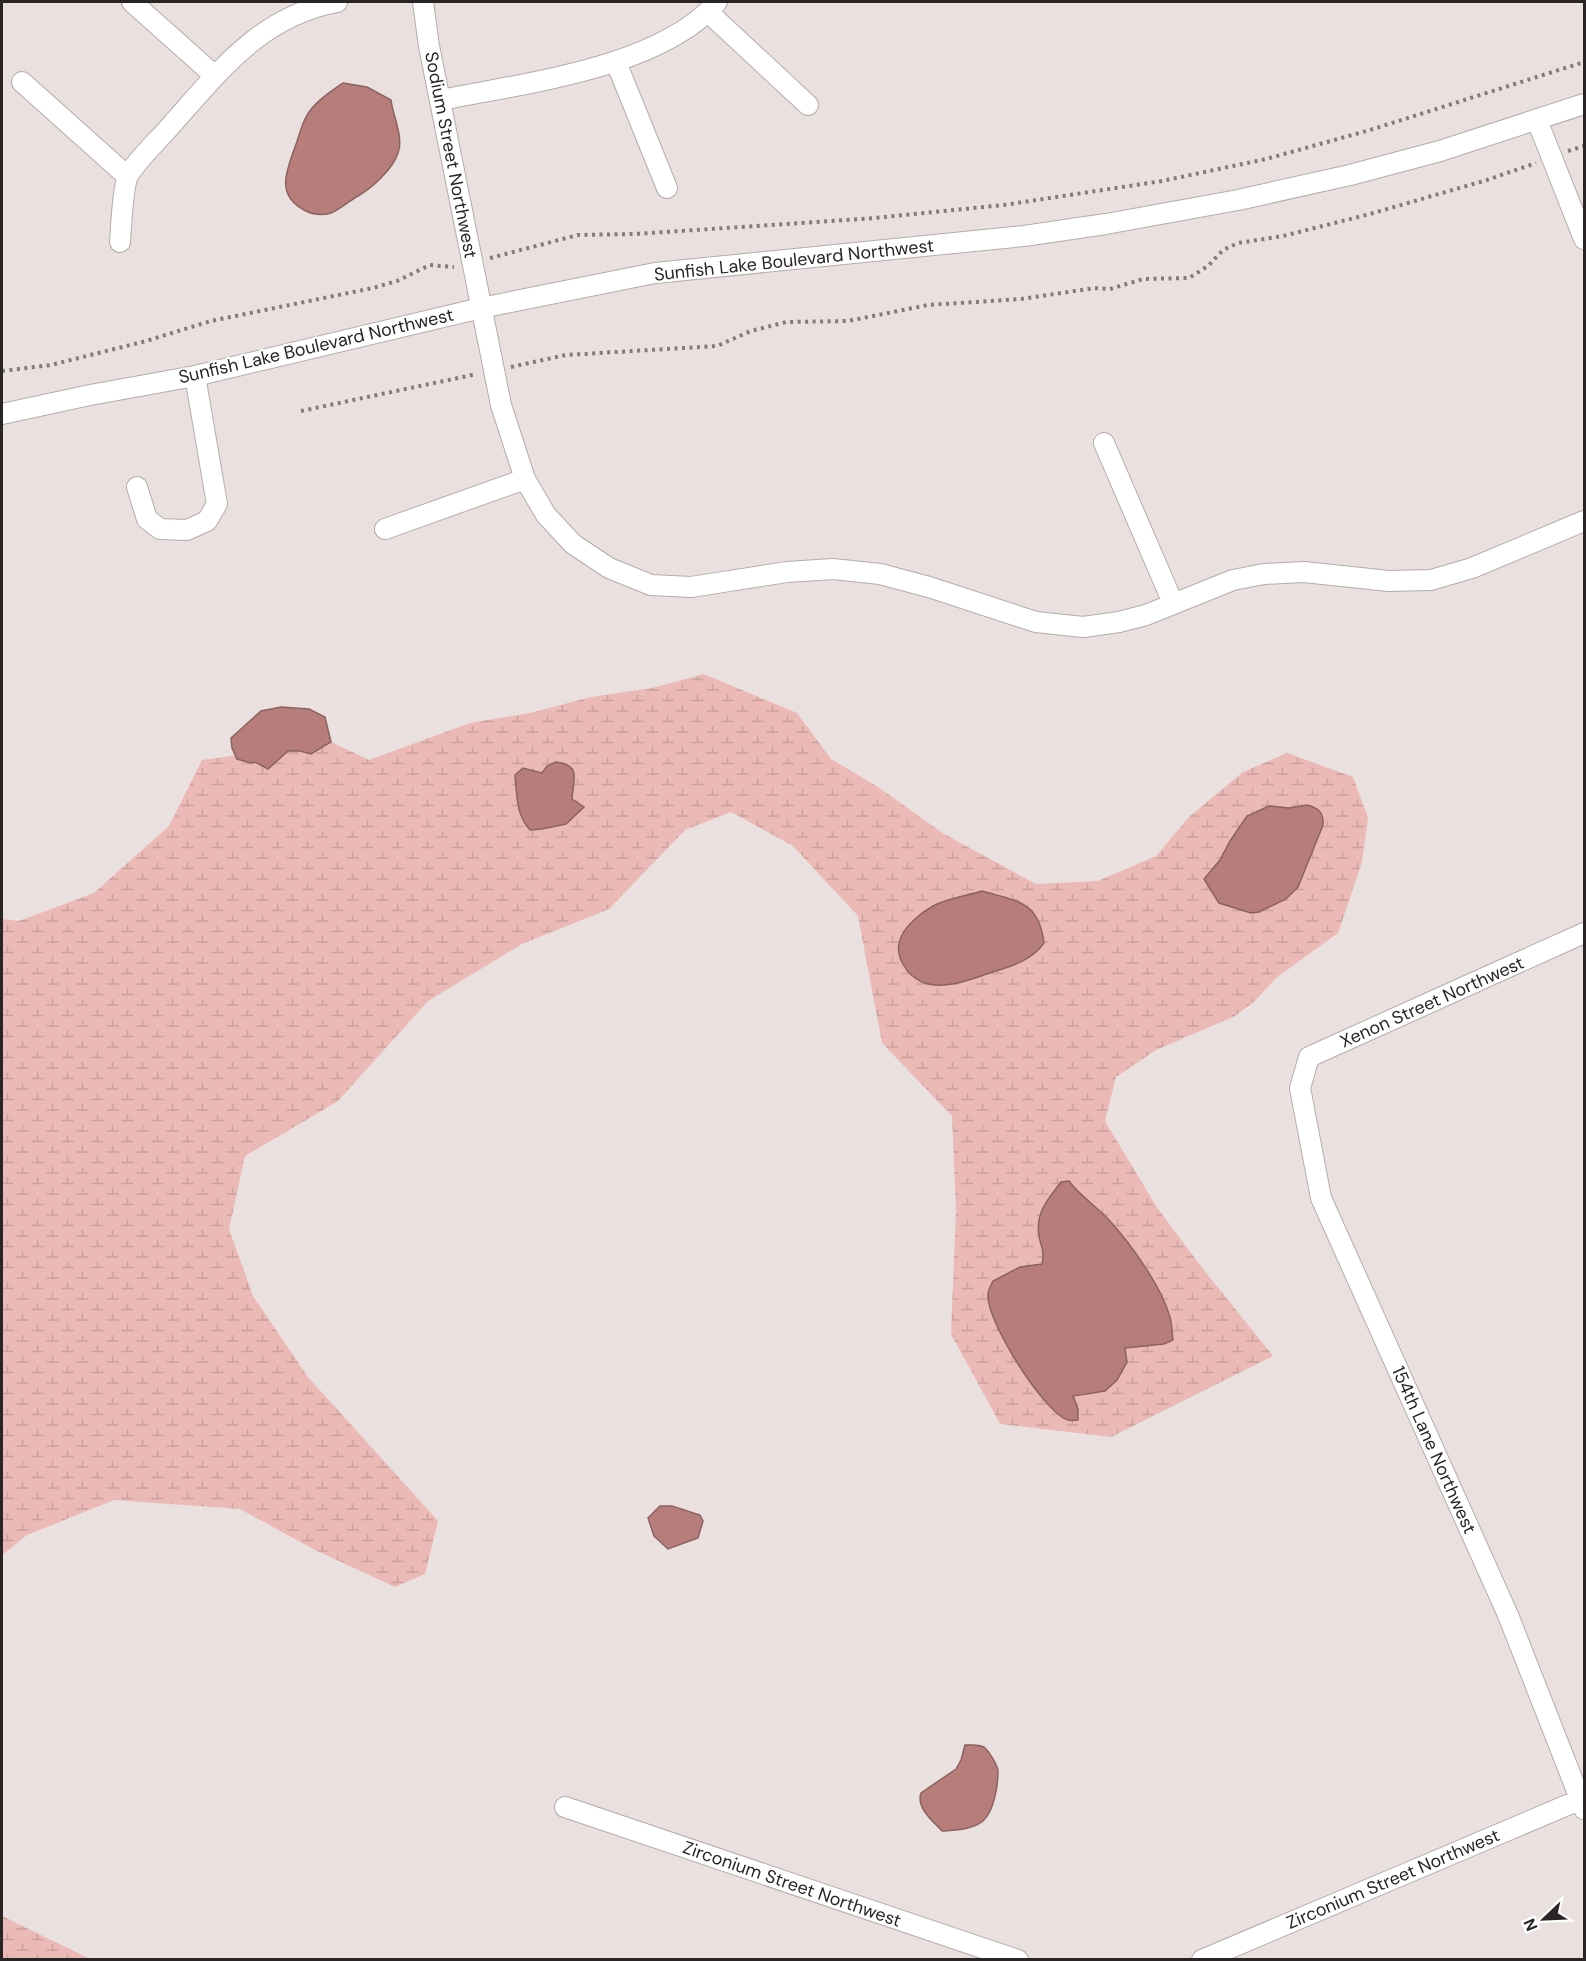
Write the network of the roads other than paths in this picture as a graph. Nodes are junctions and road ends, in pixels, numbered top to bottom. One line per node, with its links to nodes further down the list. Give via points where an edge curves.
1 (132, 2): 7 (street)
2 (337, 2): 4 (street)
3 (423, 2): 9 (street, Sodium Street Northwest)
4 (297, 7): 7 (street, via 249,42)
5 (712, 7): 6 (street, via 680,32); 11 (street)
6 (616, 62): 9 (street); 14 (street)
7 (214, 76): 13 (street)
8 (22, 82): 13 (street)
9 (441, 100): 17 (street, Sodium Street Northwest)
10 (1584, 104): 12 (street, Sunfish Lake Boulevard Northwest)
11 (808, 105)
12 (1537, 120): 15 (street); 17 (street, Sunfish Lake Boulevard Northwest, via 1350,175 1106,224 956,244 655,273)
13 (127, 176): 16 (street)
14 (667, 188)
15 (1584, 239)
16 (120, 242)
17 (481, 308): 18 (street, Sunfish Lake Boulevard Northwest); 21 (street, Sodium Street Northwest, via 501,405)
18 (195, 376): 19 (street, Sunfish Lake Boulevard Northwest); 22 (street, via 217,504 207,521 186,530 160,529 147,519)
19 (2, 414)
20 (1104, 443): 25 (street)
21 (525, 479): 24 (street); 25 (street, Sodium Street Northwest, via 546,515 573,544 609,568 651,585 691,587 788,572 844,570 910,582 1036,622 1083,627 1146,615)
22 (136, 488)
23 (1584, 521): 25 (street, Sodium Street Northwest, via 1472,568 1431,580 1389,581 1304,572 1264,574 1233,580)
24 (385, 529)
25 (1173, 603)
26 (1584, 933): 27 (street, Xenon Street Northwest, via 1309,1058)
27 (1300, 1088): 28 (street, 154th Lane Northwest, via 1321,1198 1508,1614)
28 (1583, 1802): 31 (street, Zirconium Street Northwest)
29 (565, 1807): 30 (street, Zirconium Street Northwest)
30 (1018, 1959)
31 (1202, 1959)

